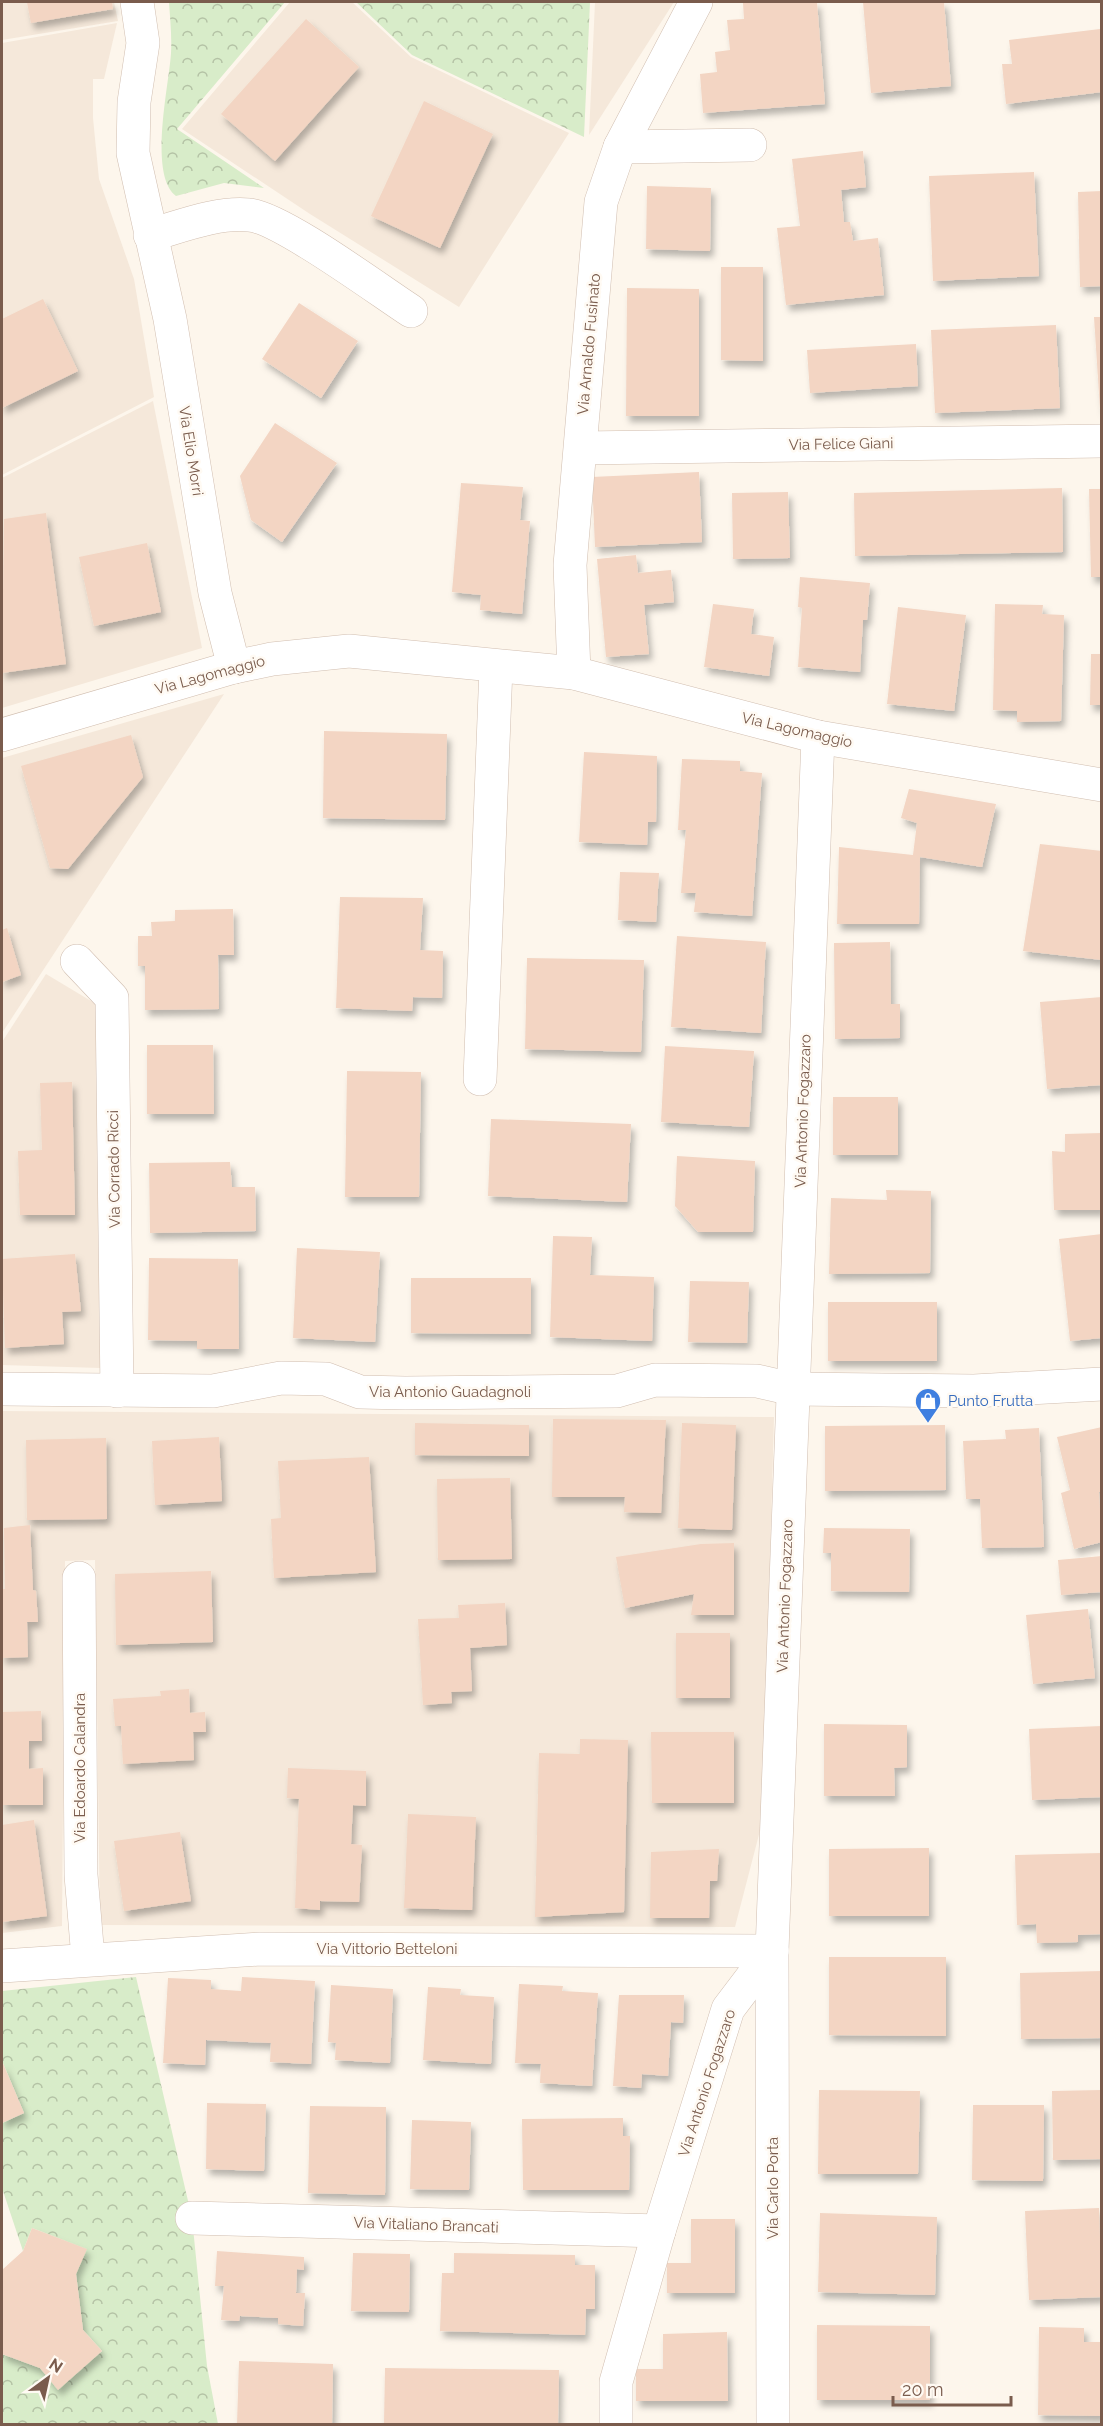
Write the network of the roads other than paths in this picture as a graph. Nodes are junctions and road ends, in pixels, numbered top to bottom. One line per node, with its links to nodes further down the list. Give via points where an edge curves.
1 (137, 2): 5 (street, Via Elio Morri, via 143,43 134,102 134,153)
2 (696, 2): 4 (street, Via Arnaldo Fusinato)
3 (750, 145): 4 (street)
4 (620, 147): 8 (street, Via Arnaldo Fusinato, via 601,202)
5 (150, 235): 6 (street, via 223,215 251,215 278,225); 9 (street, Via Elio Morri, via 170,320 215,593)
6 (411, 311)
7 (1101, 441): 8 (street, Via Felice Giani)
8 (581, 448): 11 (street, Via Arnaldo Fusinato, via 570,565)
9 (234, 667): 10 (street, Via Lagomaggio, via 350,651); 12 (street, Via Lagomaggio)
10 (496, 667): 11 (street, Via Lagomaggio); 16 (street)
11 (574, 673): 13 (street, Via Lagomaggio)
12 (2, 735)
13 (818, 737): 14 (street, Via Lagomaggio); 19 (street, Via Antonio Fogazzaro)
14 (1101, 785)
15 (77, 961): 20 (street, Via Corrado Ricci, via 112,998)
16 (480, 1079)
17 (1101, 1384): 19 (street, Via Antonio Guadagnoli, via 974,1391)
18 (2, 1389): 20 (street, Via Antonio Guadagnoli)
19 (792, 1389): 20 (street, Via Antonio Guadagnoli, via 757,1381 655,1380 617,1391 393,1393 360,1392 327,1379 280,1378 213,1391); 22 (street, Via Antonio Fogazzaro)
20 (117, 1391)
21 (79, 1578): 23 (street, Via Edoardo Calandra, via 81,1875)
22 (772, 1951): 23 (street, Via Vittorio Betteloni, via 260,1949); 26 (street, Via Antonio Fogazzaro, via 728,2009); 28 (street, Via Carlo Porta)
23 (88, 1959): 24 (street, Via Vittorio Betteloni)
24 (2, 1966)
25 (192, 2218): 26 (street, Via Vitaliano Brancati)
26 (659, 2231): 27 (street, Via Antonio Fogazzaro, via 616,2382)
27 (616, 2424)
28 (773, 2424)

